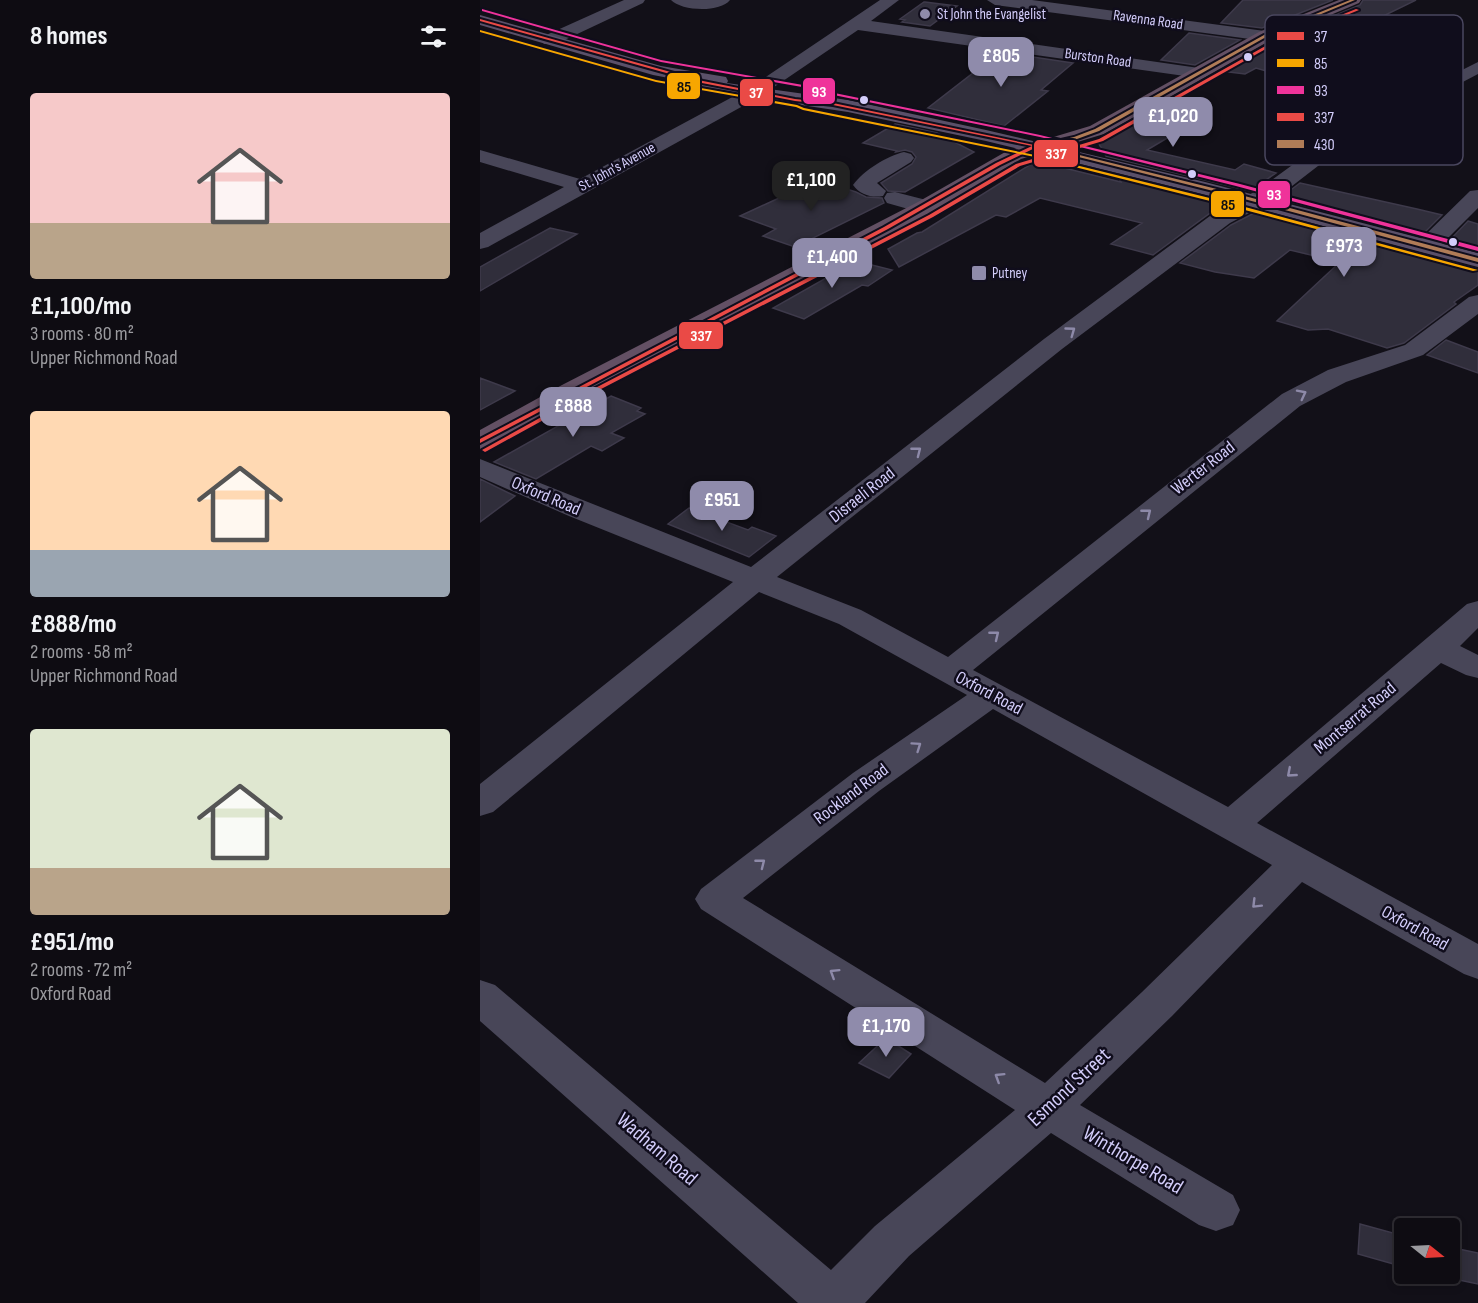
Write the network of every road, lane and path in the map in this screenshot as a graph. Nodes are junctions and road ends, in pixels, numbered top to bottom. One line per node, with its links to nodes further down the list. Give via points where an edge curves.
1 (637, 0): 14 (street)
2 (680, 0): 3 (street, via 712,5)
3 (722, 0)
4 (891, 0): 12 (street, St. John's Avenue)
5 (995, 0): 8 (street, Ravenna Road)
6 (1127, 0): 9 (street)
7 (1353, 0): 10 (highway)
8 (1071, 10): 9 (street, Ravenna Road); 15 (street)
9 (1110, 15): 13 (street, Ravenna Road)
10 (1316, 15)
11 (480, 20): 14 (main road)
12 (855, 24): 15 (street, Burston Road); 19 (street, St. John's Avenue)
13 (1265, 36): 17 (highway)
14 (550, 40): 19 (main road, via 702,82)
15 (1027, 48): 17 (street, Burston Road)
16 (1478, 67): 18 (street, Disraeli Road)
17 (1199, 73): 20 (highway)
18 (1463, 75)
19 (757, 90): 21 (main road); 28 (street, St. John's Avenue)
20 (1097, 130): 22 (highway); 25 (main road, via 1089,146)
21 (987, 135): 22 (main road); 27 (main road, via 991,149)
22 (1037, 146): 25 (main road); 27 (highway)
23 (480, 156): 28 (street)
24 (904, 158): 31 (street, via 864,185)
25 (1095, 160): 30 (main road)
26 (1304, 165): 30 (street, Disraeli Road)
27 (981, 173): 31 (highway)
28 (582, 186): 32 (street, St. John's Avenue)
29 (1478, 196): 33 (street)
30 (1254, 201): 33 (main road); 38 (street, Disraeli Road, one-way to 30, via 1053,344 1222,218)
31 (926, 207): 36 (highway)
32 (480, 242)
33 (1427, 246): 34 (main road)
34 (1478, 260)
35 (1478, 302): 42 (street, Werter Road, one-way to 35, via 1291,400 1337,376 1414,350)
36 (480, 441)
37 (480, 467): 38 (street, Oxford Road, via 553,500)
38 (756, 579): 42 (street, Oxford Road, via 850,617); 44 (street, Disraeli Road)
39 (1478, 611): 40 (street, Montserrat Road)
40 (1438, 648): 41 (street); 45 (street, Montserrat Road, one-way to 45)
41 (1478, 668)
42 (950, 672): 43 (street, Oxford Road)
43 (991, 694): 45 (street, Oxford Road); 47 (street, Rockland Road, one-way to 43, via 866,782)
44 (480, 803)
45 (1231, 825): 46 (street, Oxford Road)
46 (1298, 862): 48 (street, Oxford Road); 50 (street, Esmond Street, one-way to 50)
47 (715, 899): 50 (street, Winthorpe Road, one-way to 47)
48 (1478, 963)
49 (480, 996): 52 (street, Wadham Road)
50 (1048, 1108): 51 (street, Winthorpe Road); 52 (street, Esmond Street, via 892,1241)
51 (1216, 1210)
52 (834, 1303)

